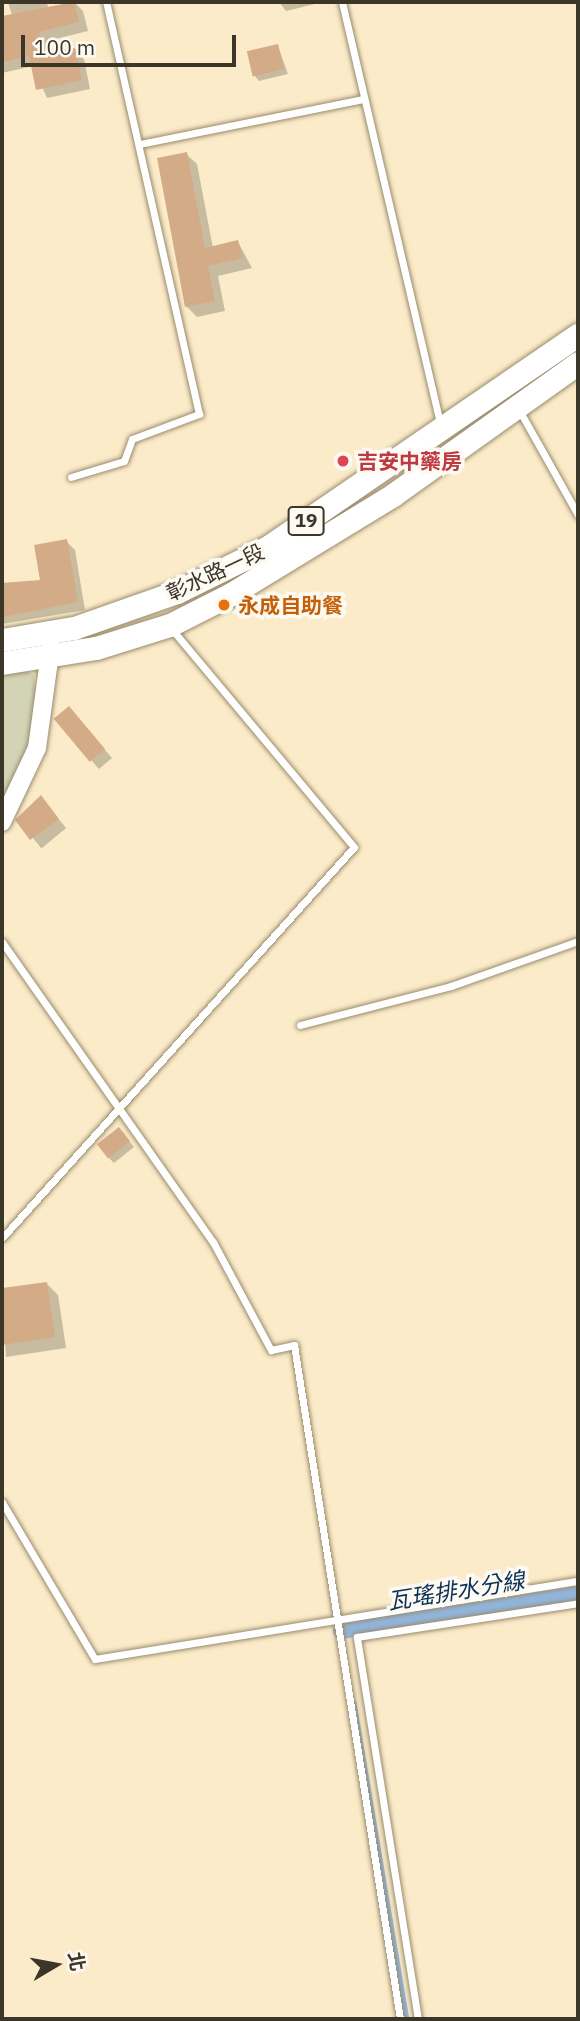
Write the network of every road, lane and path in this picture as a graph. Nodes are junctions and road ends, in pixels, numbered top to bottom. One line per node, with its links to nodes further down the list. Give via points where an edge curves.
1 (106, 2): 4 (lane)
2 (342, 2): 3 (lane)
3 (364, 99): 4 (lane); 8 (lane)
4 (140, 145): 10 (lane, via 199,414 132,439 124,461)
5 (578, 335): 8 (main road, 彰水路一段 / 19)
6 (578, 363): 7 (main road, 彰水路一段 / 19)
7 (516, 405): 9 (main road, 彰水路一段 / 19); 11 (lane)
8 (441, 428): 9 (lane); 12 (main road, 彰水路一段 / 19)
9 (446, 455): 13 (main road, 彰水路一段 / 19)
10 (71, 477)
11 (578, 515)
12 (237, 562): 13 (main road); 15 (main road, 彰水路一段 / 19, via 177,592)
13 (249, 584): 14 (main road, 彰水路一段 / 19)
14 (170, 625): 17 (main road, 彰水路一段 / 19); 23 (lane, via 354,847)
15 (52, 632): 16 (main road, 彰水路一段 / 19); 17 (street)
16 (2, 640)
17 (50, 656): 18 (main road, 彰水路一段 / 19); 19 (street, via 37,748)
18 (2, 663)
19 (2, 822)
20 (578, 941): 22 (lane, via 451,986)
21 (2, 942): 23 (lane)
22 (300, 1025)
23 (118, 1105): 24 (lane); 29 (lane, via 213,1242 271,1350 294,1345)
24 (2, 1238)
25 (2, 1505): 29 (lane, via 94,1659)
26 (578, 1581): 28 (lane)
27 (578, 1603): 30 (lane)
28 (354, 1619): 29 (lane); 30 (lane)
29 (333, 1623): 31 (lane)
30 (357, 1637): 32 (lane)
31 (400, 2019)
32 (418, 2019)

